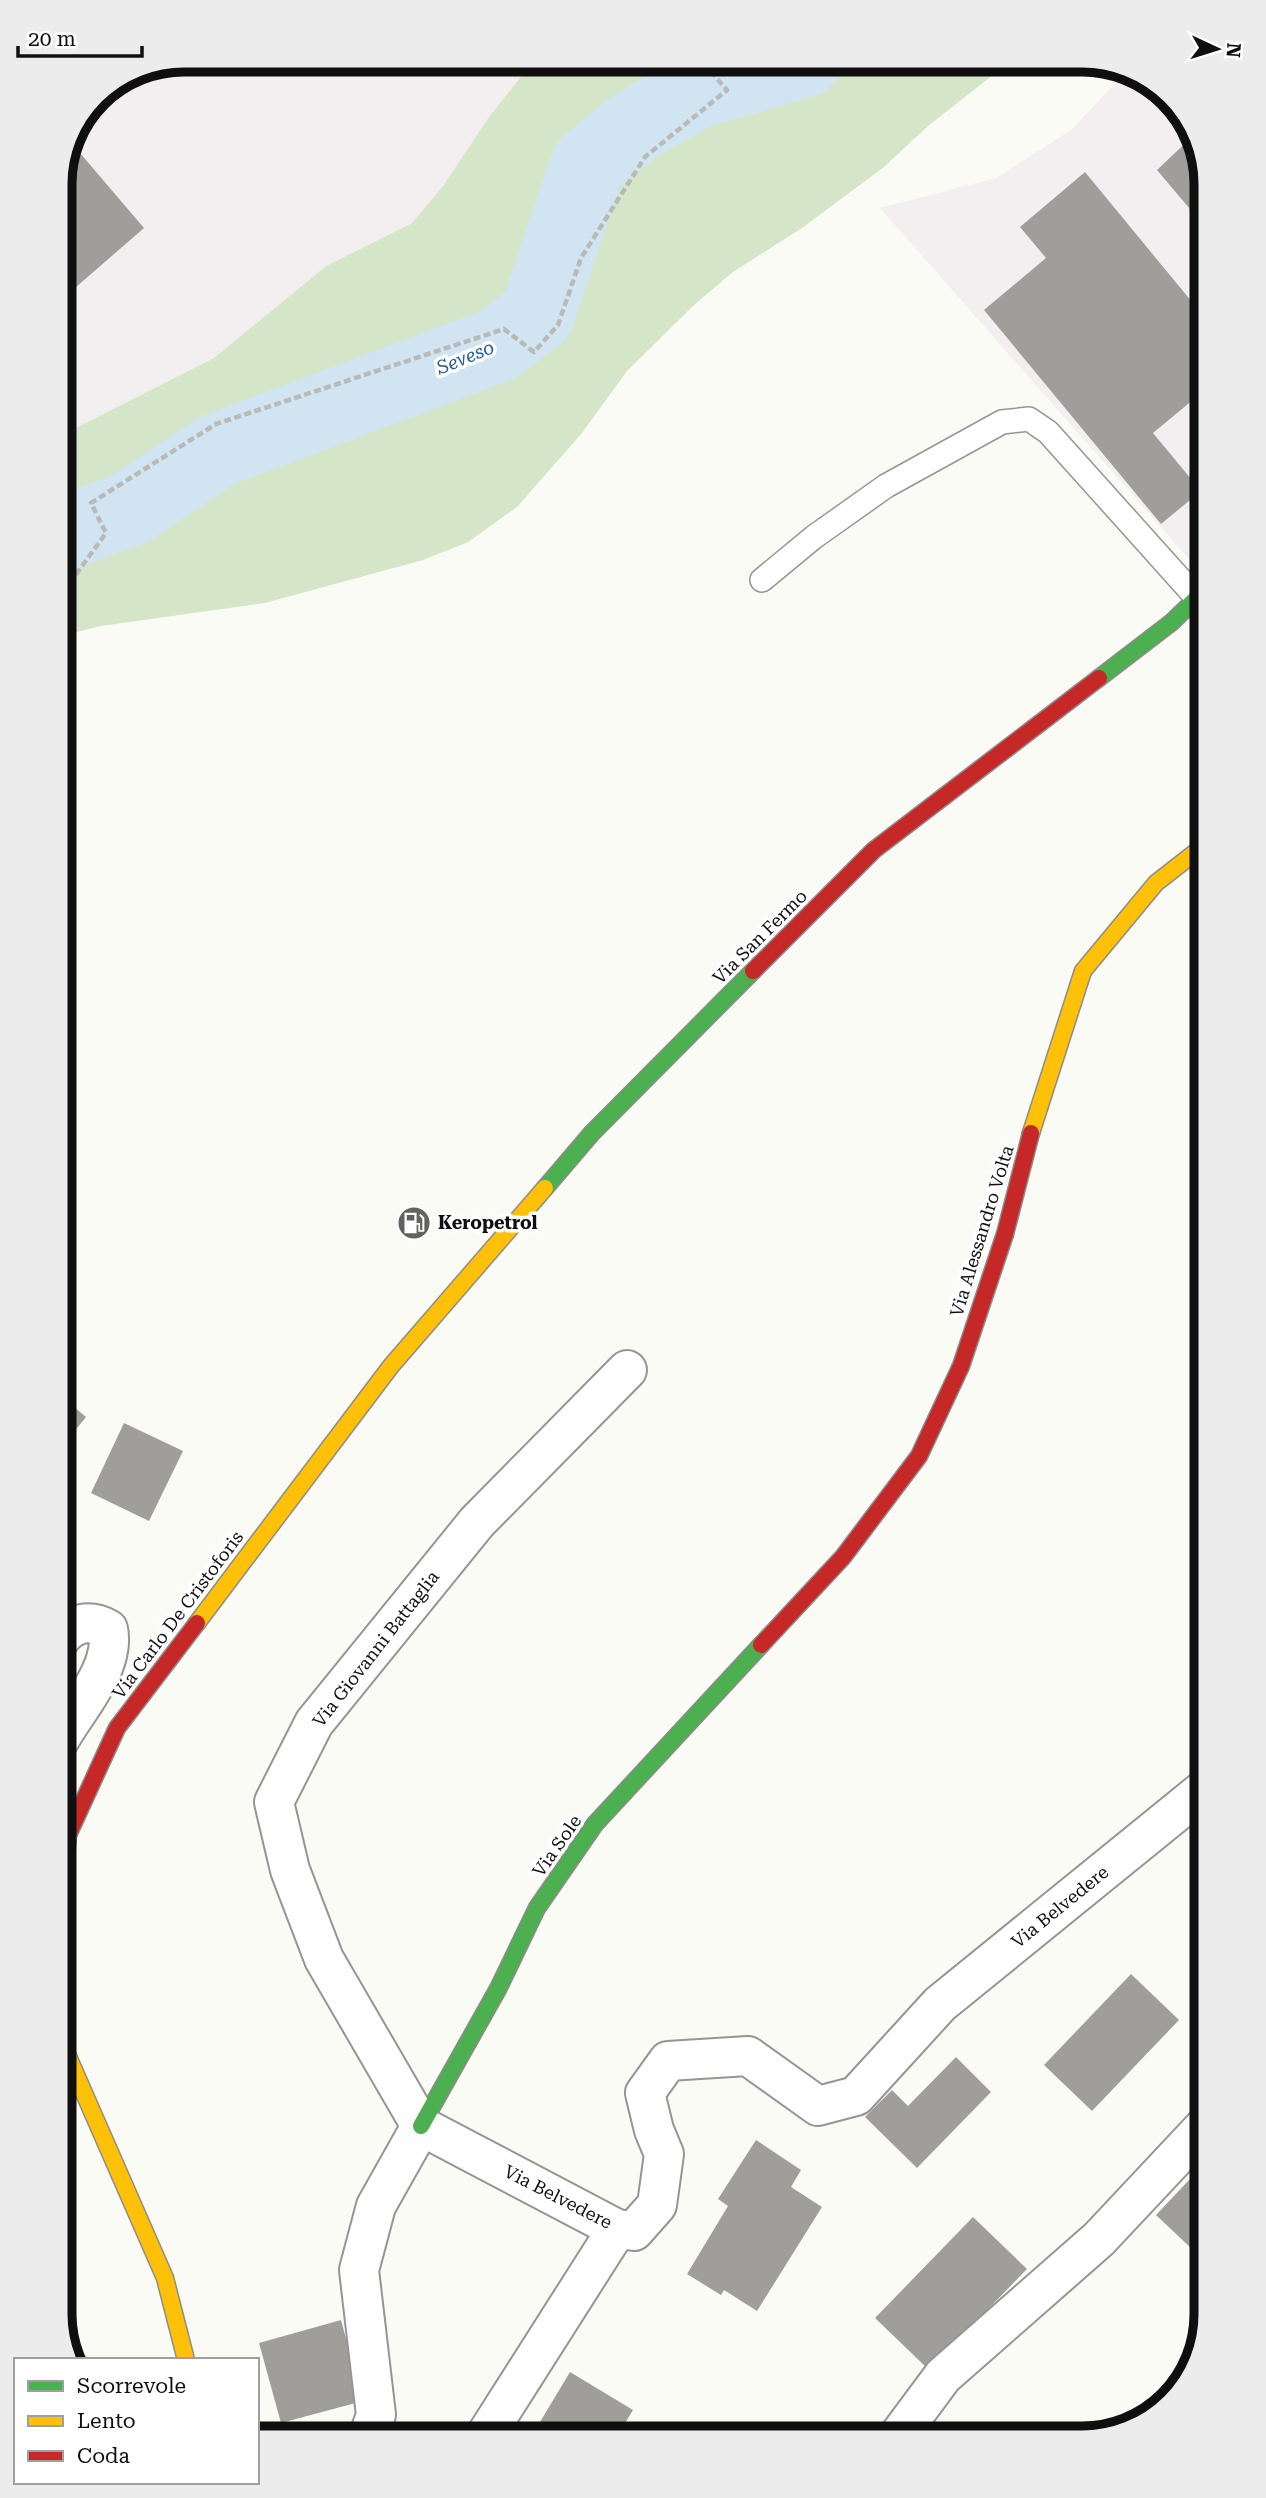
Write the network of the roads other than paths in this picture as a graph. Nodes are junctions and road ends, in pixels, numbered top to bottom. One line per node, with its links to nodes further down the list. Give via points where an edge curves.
1 (762, 580): 2 (lane, via 886,486 1002,422 1029,419 1048,432)
2 (1194, 586)
3 (1194, 601): 5 (main road, Via San Fermo, via 874,850 592,1133)
4 (1194, 854): 7 (main road, Via Alessandro Volta, via 1156,883 1083,971 1035,1117 1005,1234 956,1377 919,1456 843,1557)
5 (391, 1366): 11 (main road, Via Carlo De Cristoforis, via 117,1728)
6 (627, 1370): 13 (street, Via Giovanni Battaglia, via 477,1522 314,1723 274,1802 290,1870 324,1959)
7 (778, 1627): 13 (main road, Via Sole, via 595,1824 537,1908 498,1989)
8 (72, 1629): 9 (street, via 80,1623 96,1622 108,1629 111,1645 103,1669)
9 (72, 1719)
10 (1194, 1798): 15 (street, Via Belvedere, via 940,2004 856,2096 818,2106 748,2056 668,2061 645,2093 664,2154 657,2205 634,2231)
11 (72, 1826)
12 (72, 2066): 16 (main road, via 166,2278)
13 (421, 2126): 15 (street, Via Belvedere); 17 (street, via 376,2206 359,2270 376,2415)
14 (1194, 2138): 19 (street, via 1099,2239 943,2376)
15 (617, 2229): 18 (street)
16 (186, 2358)
17 (372, 2426)
18 (492, 2426)
19 (906, 2426)

